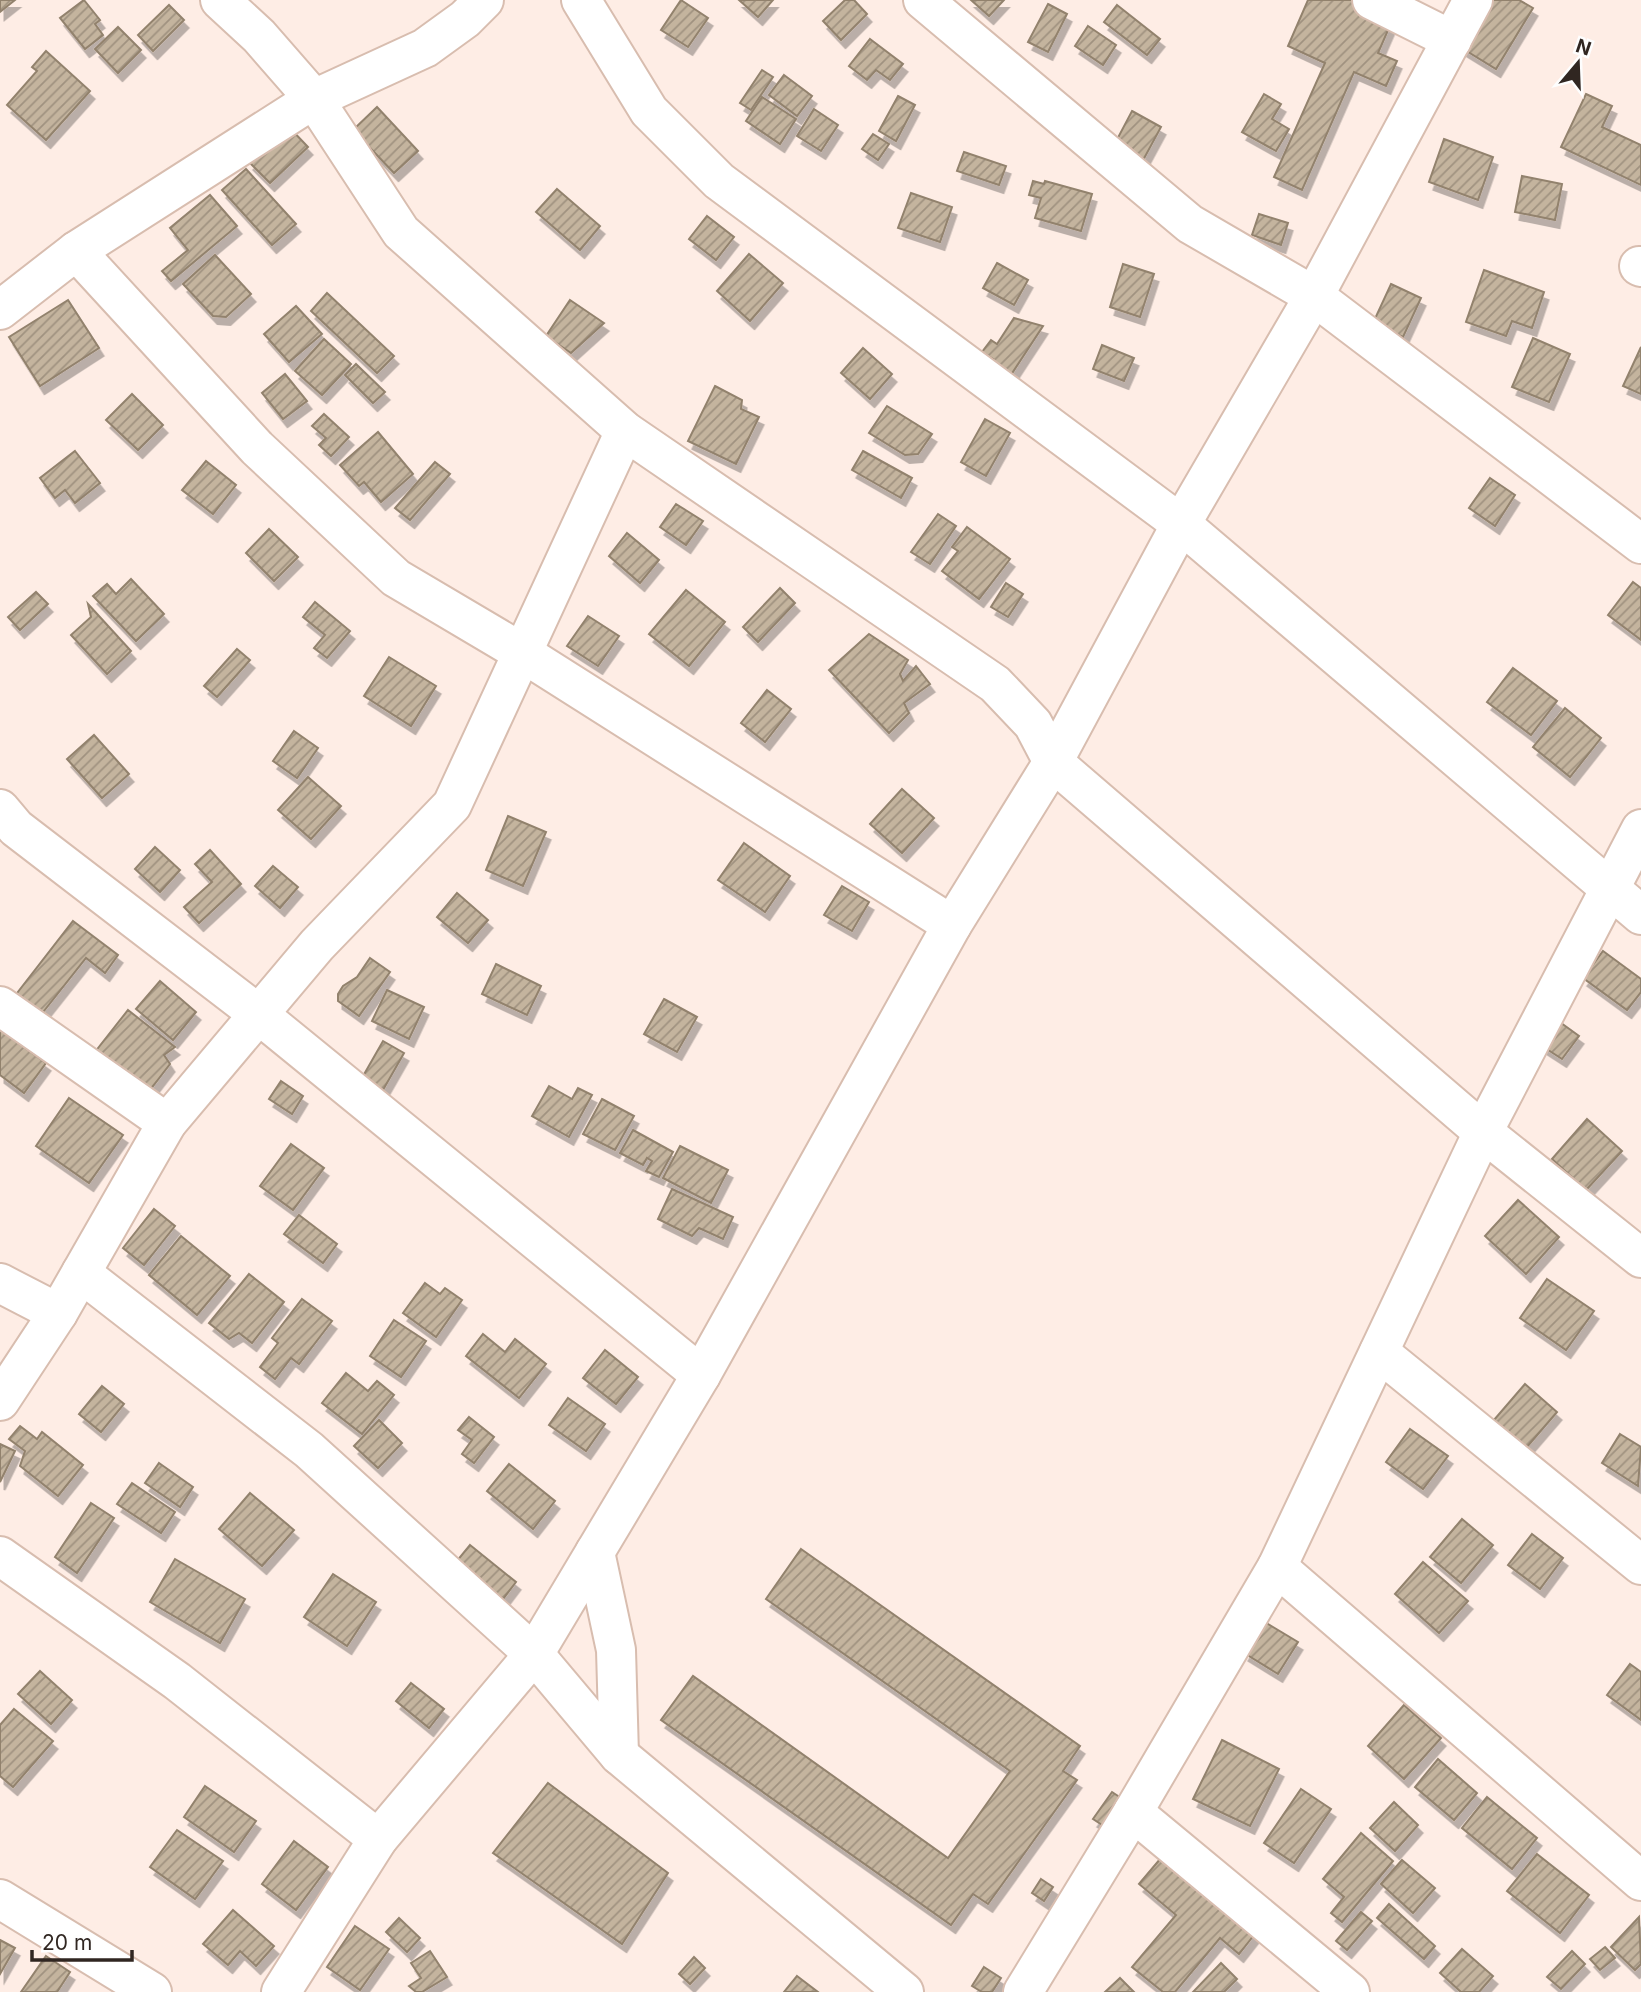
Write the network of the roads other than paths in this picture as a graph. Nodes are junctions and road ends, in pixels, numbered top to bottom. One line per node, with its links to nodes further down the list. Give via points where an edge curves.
1 (220, 0): 8 (street, via 260,36)
2 (484, 0): 8 (street, via 425,48)
3 (581, 0): 13 (street, via 649,110 719,181)
4 (923, 0): 10 (street, via 1190,224)
5 (1372, 0): 7 (street)
6 (1473, 0): 7 (street)
7 (1452, 40): 10 (street)
8 (314, 99): 9 (street); 12 (street, via 401,232)
9 (76, 251): 11 (street); 15 (street, via 257,447 396,578)
10 (1314, 296): 13 (street); 14 (street)
11 (0, 310)
12 (625, 431): 15 (street); 16 (street, via 995,684 1033,724)
13 (1181, 524): 16 (street); 19 (street)
14 (1641, 544)
15 (522, 652): 21 (street); 23 (street, via 452,805)
16 (1054, 762): 21 (street); 25 (street)
17 (0, 809): 23 (street, via 16,828)
18 (1641, 829): 19 (street)
19 (1609, 889): 20 (street); 25 (street)
20 (1641, 915)
21 (952, 925): 31 (street)
22 (0, 1006): 24 (street)
23 (257, 1013): 24 (street); 31 (street)
24 (167, 1123): 27 (street)
25 (1483, 1132): 26 (street); 30 (street)
26 (1641, 1258)
27 (81, 1273): 29 (street); 37 (street, via 309,1450)
28 (0, 1283): 29 (street)
29 (58, 1314): 32 (street)
30 (1379, 1352): 35 (street); 36 (street)
31 (701, 1374): 33 (street)
32 (0, 1401)
33 (595, 1552): 37 (street); 38 (street, via 616,1650)
34 (0, 1556): 40 (street, via 177,1681)
35 (1641, 1565)
36 (1277, 1567): 39 (street); 41 (street)
37 (534, 1654): 38 (street); 40 (street)
38 (619, 1755): 45 (street)
39 (1133, 1812): 46 (street); 47 (street)
40 (379, 1839): 44 (street)
41 (1641, 1881)
42 (0, 1899): 43 (street)
43 (152, 1992)
44 (281, 1992)
45 (904, 1992)
46 (1023, 1992)
47 (1350, 1992)

